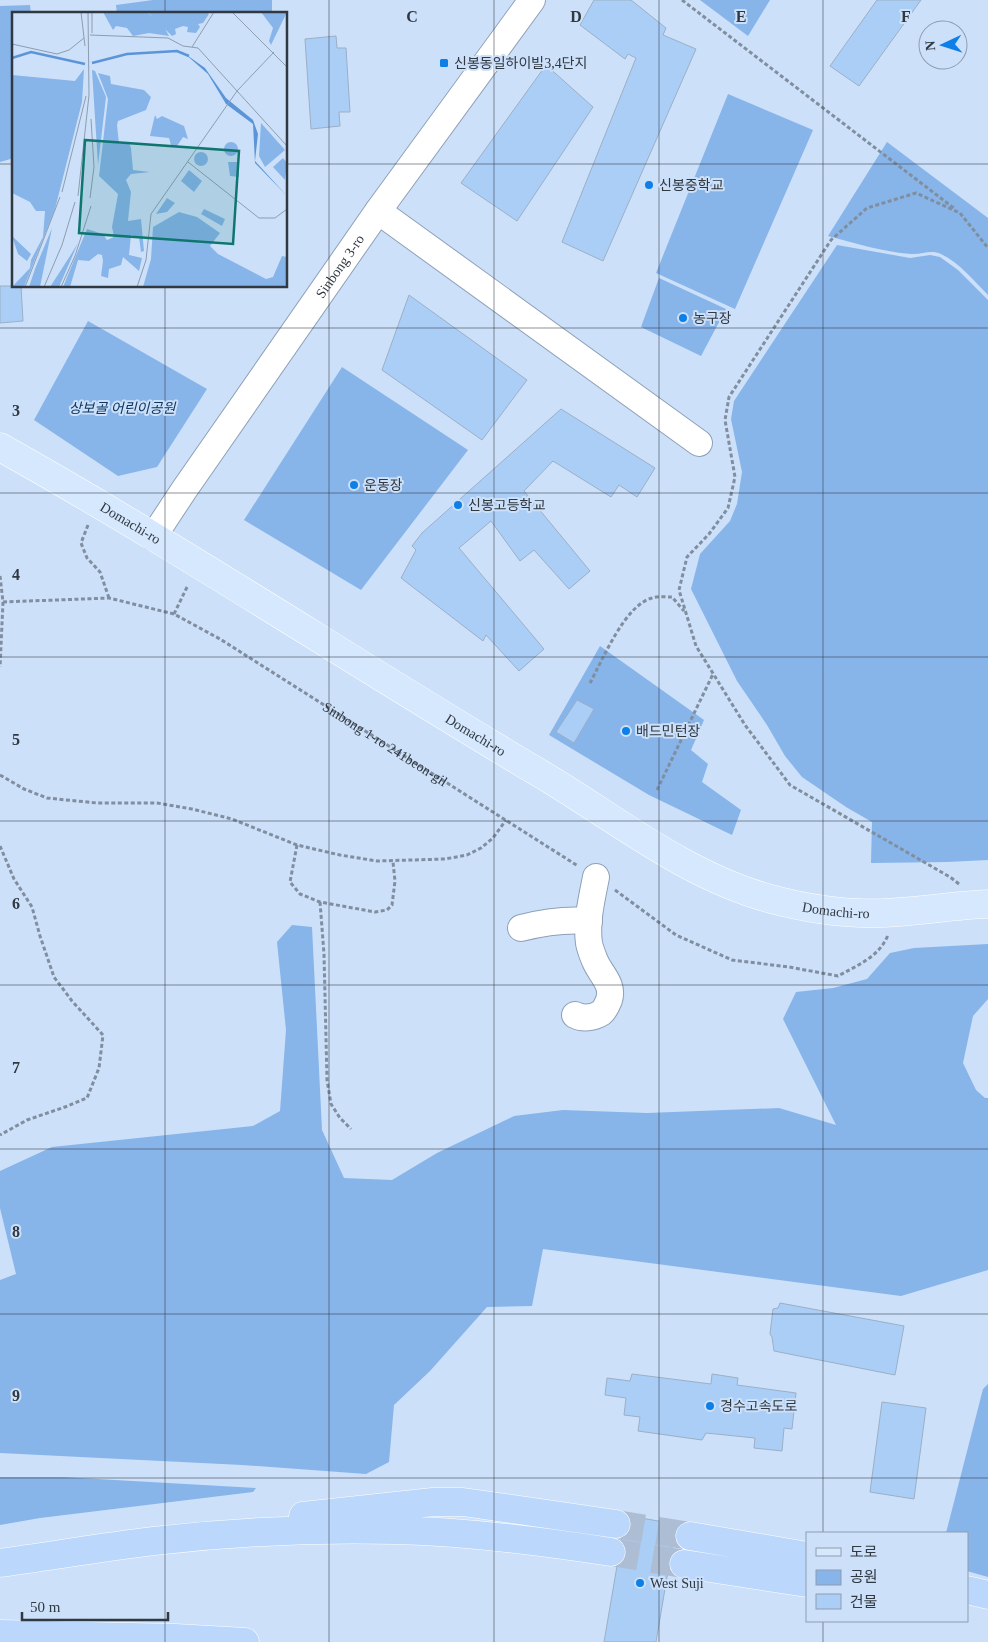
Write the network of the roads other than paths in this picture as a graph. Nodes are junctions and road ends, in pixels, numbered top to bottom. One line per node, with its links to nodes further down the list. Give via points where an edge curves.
1 (532, 0): 2 (street, Sinbong 3-ro)
2 (378, 211): 3 (street); 5 (street, Sinbong 3-ro)
3 (699, 443)
4 (0, 447): 5 (main road, Domachi-ro)
5 (153, 537): 7 (main road, Domachi-ro, via 568,790 620,826 734,887 816,908 872,913)
6 (596, 877): 8 (street)
7 (986, 904)
8 (589, 922): 9 (street, via 568,919 545,921); 10 (street, via 589,943 611,995 602,1012 592,1017)
9 (521, 928)
10 (575, 1015)
11 (616, 1524): 13 (highway, via 463,1502 433,1502 296,1516)
12 (690, 1536): 15 (highway)
13 (181, 1539): 14 (highway, via 279,1532 396,1530 462,1534); 16 (highway)
14 (611, 1552)
15 (806, 1556)
16 (0, 1563)
17 (684, 1564): 18 (highway)
18 (806, 1583)
19 (968, 1590): 20 (highway)
20 (988, 1595)
21 (968, 1606): 22 (highway)
22 (988, 1610)
23 (0, 1634): 24 (highway)
24 (245, 1642)

